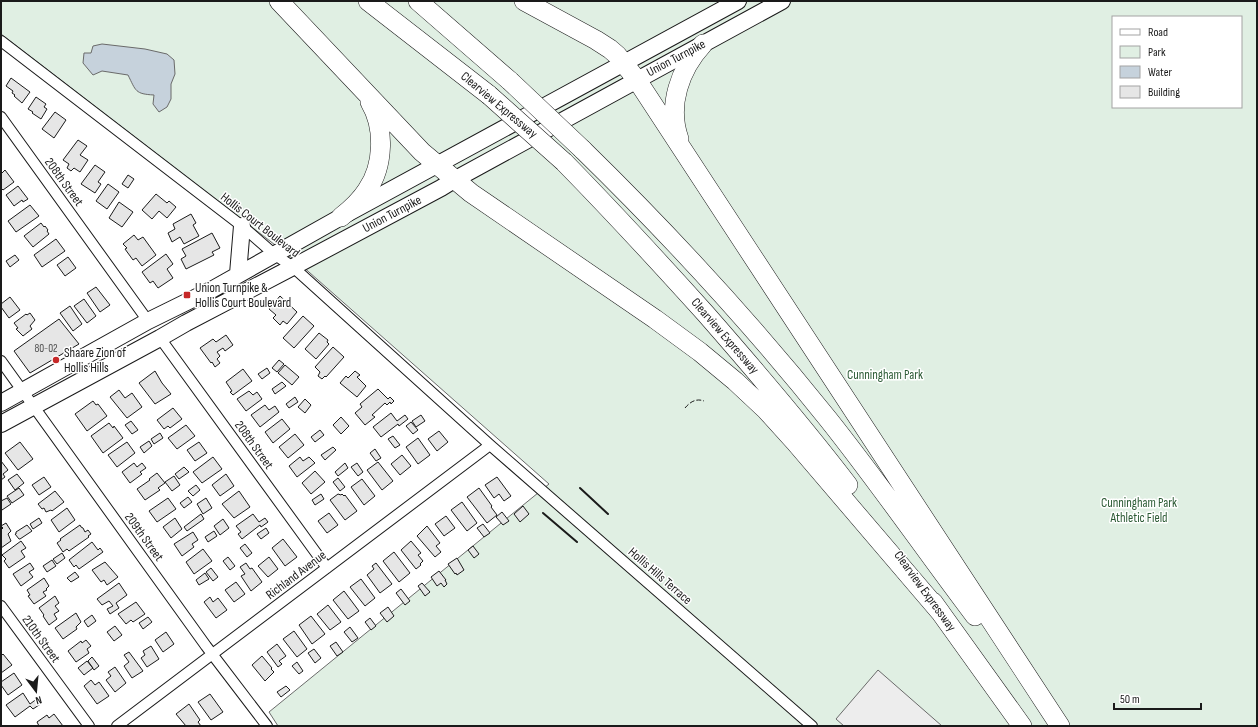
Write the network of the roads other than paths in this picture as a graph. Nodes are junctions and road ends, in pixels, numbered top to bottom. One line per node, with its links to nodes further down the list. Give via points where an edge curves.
1 (279, 1): 11 (highway)
2 (368, 1): 31 (highway, Clearview Expressway, bridge, via 489,95 564,162 615,215 783,403 840,474)
3 (418, 1): 38 (highway, Clearview Expressway, bridge, via 510,81 582,149 632,198 748,323 880,486)
4 (524, 1): 9 (highway, via 596,40)
5 (738, 1): 9 (main road, Union Turnpike)
6 (782, 1): 8 (main road, Union Turnpike)
7 (1, 41): 17 (street, Hollis Court Boulevard)
8 (703, 44): 10 (main road, Union Turnpike); 13 (highway, via 683,72 676,95 675,116 678,135)
9 (624, 63): 10 (highway); 14 (main road, Union Turnpike)
10 (637, 80): 13 (highway); 15 (main road, Union Turnpike)
11 (357, 83): 14 (highway); 16 (highway, via 376,115 380,147 376,170 368,189)
12 (1, 117): 21 (street, 208th Street)
13 (688, 159): 39 (highway)
14 (437, 165): 15 (highway); 16 (main road, Union Turnpike)
15 (454, 180): 19 (main road, Union Turnpike); 31 (highway, via 680,337 735,381 795,442)
16 (341, 217): 18 (main road, Union Turnpike)
17 (242, 226): 18 (street, Hollis Court Boulevard); 20 (main road)
18 (274, 254): 19 (street, Hollis Court Boulevard); 20 (main road, Union Turnpike)
19 (293, 267): 22 (main road, Union Turnpike); 28 (street, Hollis Court Boulevard)
20 (238, 274): 21 (main road, Union Turnpike)
21 (148, 321): 24 (main road, Union Turnpike)
22 (160, 338): 26 (main road, Union Turnpike); 29 (street, 208th Street)
23 (1, 361): 24 (street, 209th Street)
24 (22, 391): 25 (main road, Union Turnpike); 26 (street, 209th Street)
25 (1, 402)
26 (33, 406): 27 (main road, Union Turnpike); 32 (street, 209th Street)
27 (1, 424)
28 (490, 445): 29 (street, Richland Avenue); 36 (street, Hollis Hills Terrace)
29 (327, 568): 32 (street, Richland Avenue)
30 (1, 606): 33 (street, 210th Street)
31 (941, 613): 37 (highway, Clearview Expressway)
32 (213, 654): 34 (street, Richland Avenue); 35 (street, 209th Street)
33 (89, 726)
34 (116, 726)
35 (267, 726)
36 (812, 726)
37 (1022, 726)
38 (1057, 726)
39 (1060, 726)

